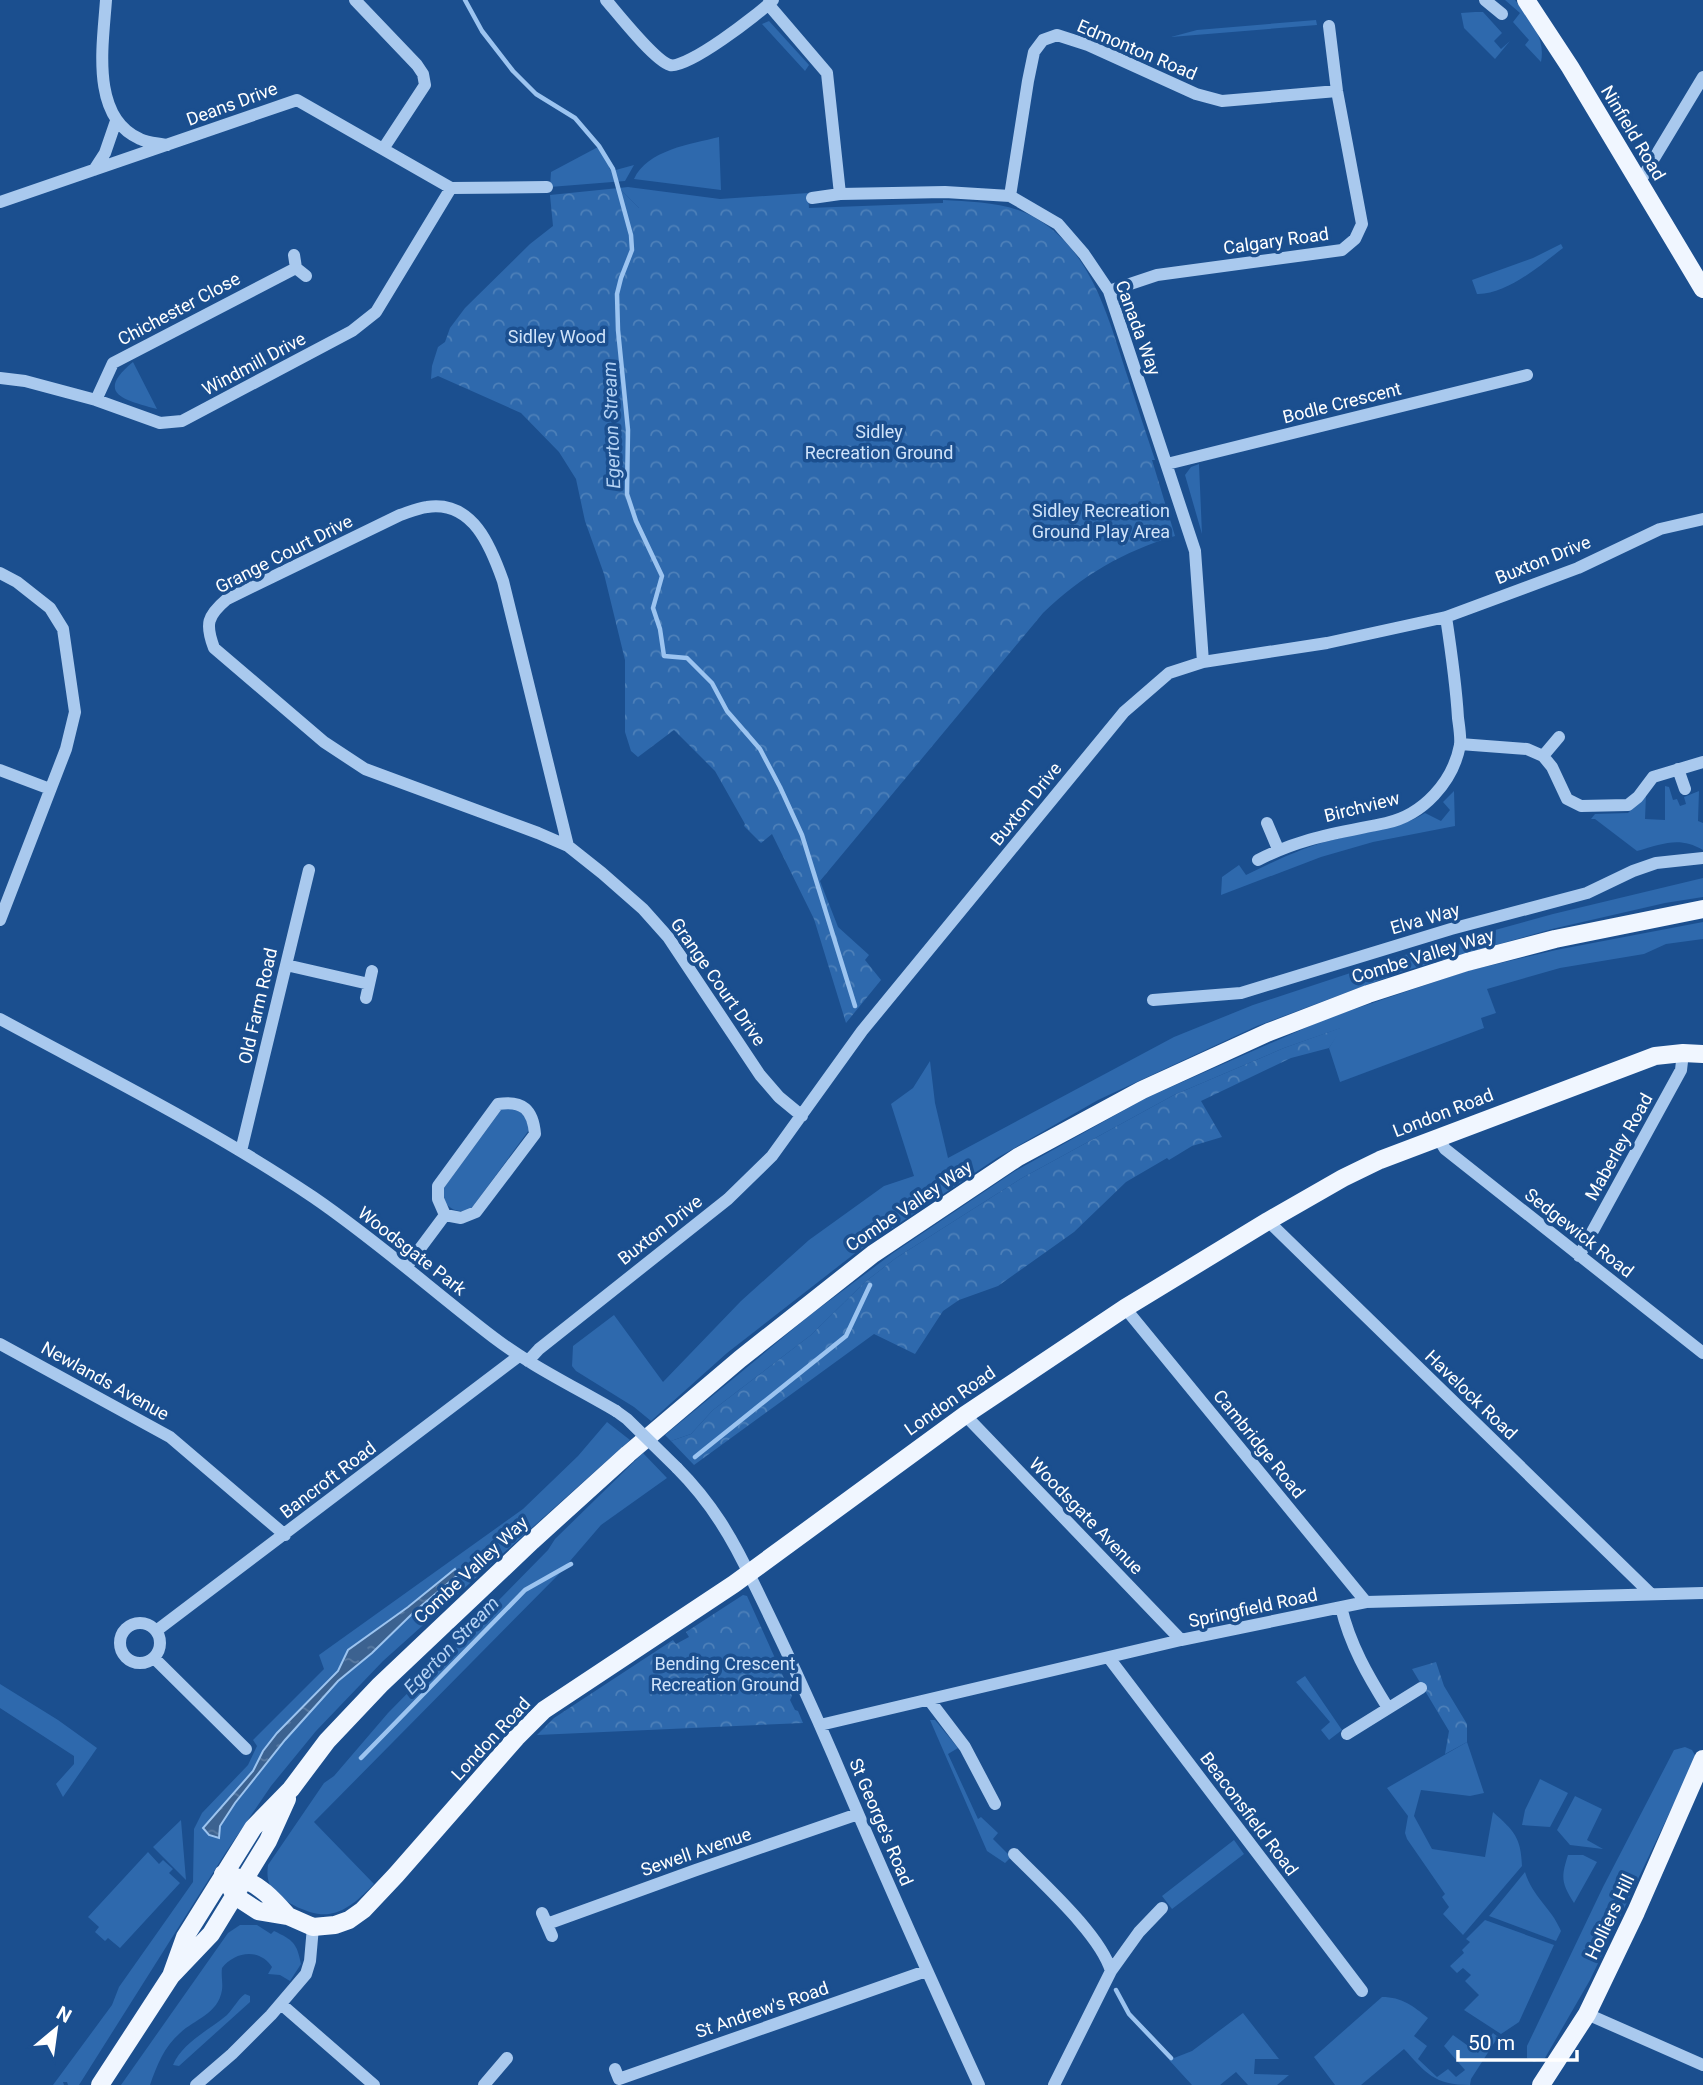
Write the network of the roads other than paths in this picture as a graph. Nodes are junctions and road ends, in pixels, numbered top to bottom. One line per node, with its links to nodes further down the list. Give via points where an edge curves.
1 (106, 0): 11 (street, via 102,58 105,91)
2 (355, 0): 13 (street, via 423,74 425,85)
3 (606, 0): 6 (street, via 658,58 672,66 681,66 716,44)
4 (1485, 0): 7 (street)
5 (1526, 0): 15 (main road, Ninfield Road)
6 (771, 2): 18 (street, via 827,73)
7 (1502, 14)
8 (1329, 26): 10 (street, Calgary Road)
9 (1703, 77): 15 (street, via 1644,175)
10 (1337, 91): 19 (street, Edmonton Road, via 1222,100 1196,94 1088,45 1057,36 1043,40 1034,52); 24 (street, Calgary Road, via 1362,225 1355,239 1342,250 1157,275)
11 (116, 121): 12 (street, via 141,140); 14 (street)
12 (169, 145): 13 (street, Deans Drive, via 298,100); 14 (street, Deans Drive)
13 (383, 149): 17 (street, Deans Drive)
14 (94, 170): 21 (street, Deans Drive)
15 (1637, 179): 23 (main road, Ninfield Road)
16 (547, 187): 17 (street)
17 (451, 188): 27 (street, Windmill Drive, via 376,312 352,331 182,421 160,423)
18 (839, 194): 19 (street, Canada Way, via 945,192); 20 (street, Canada Way)
19 (1010, 197): 24 (street, Canada Way, via 1058,224)
20 (812, 198)
21 (0, 202)
22 (299, 266): 27 (street, Chichester Close, via 113,363)
23 (1703, 289)
24 (1109, 291): 28 (street, Canada Way)
25 (1527, 375): 28 (street, Bodle Crescent)
26 (0, 378): 27 (street, Windmill Drive)
27 (96, 400)
28 (1167, 464): 32 (street, Canada Way, via 1195,551)
29 (1703, 519): 31 (street, Buxton Drive, via 1660,529 1578,568)
30 (0, 573): 39 (street, via 50,608 64,629 75,712)
31 (1446, 617): 32 (street, Buxton Drive, via 1327,643); 34 (street, Birchview)
32 (1203, 662): 55 (street, Buxton Drive, via 1169,673 1124,712 862,1031)
33 (1559, 737): 35 (street)
34 (1460, 744): 35 (street, via 1527,749); 43 (street, Birchview, via 1433,798 1412,813)
35 (1543, 756): 37 (street, via 1567,799 1581,806 1628,805 1653,777)
36 (1703, 762): 37 (street)
37 (1678, 769): 40 (street)
38 (0, 770): 39 (street)
39 (50, 789): 48 (street)
40 (1685, 789)
41 (1267, 823): 43 (street)
42 (568, 846): 42 (street, Grange Court Drive, via 365,769 324,742 214,648 208,633 214,610 227,599 400,515 442,507 467,517 478,526 503,581); 55 (street, Grange Court Drive, via 668,937 760,1075)
43 (1278, 849): 45 (street, Birchview)
44 (1703, 858): 51 (street, Elva Way, via 1657,863 1587,894 1451,929 1241,993)
45 (1258, 860)
46 (309, 870): 49 (street, Old Farm Road)
47 (1703, 909): 84 (main road, Combe Valley Way, via 1555,939 1368,994 1269,1032 1142,1090 1018,1157 873,1254 628,1454 380,1685 327,1741)
48 (0, 920)
49 (286, 965): 50 (street, via 371,977); 57 (street, Old Farm Road)
50 (366, 998)
51 (1153, 1000)
52 (0, 1019): 57 (street, Woodsgate Park)
53 (1683, 1053): 54 (main road, London Road); 56 (main road, London Road, via 1655,1056); 60 (street, Maberley Road, via 1681,1070)
54 (1703, 1054)
55 (802, 1116): 65 (street, Buxton Drive, via 772,1156 728,1199)
56 (1438, 1138): 59 (main road, London Road, via 1343,1178); 60 (street, Sedgewick Road, via 1445,1149)
57 (241, 1151): 61 (street, Woodsgate Park)
58 (444, 1215): 58 (street, via 438,1186 498,1104 524,1107 533,1118 535,1134 476,1212 461,1218); 61 (street)
59 (1268, 1221): 62 (main road, London Road); 69 (street, Havelock Road)
60 (1579, 1256): 64 (street, Sedgewick Road)
61 (407, 1266): 65 (street, Woodsgate Park)
62 (1125, 1308): 66 (main road, London Road); 71 (street, Cambridge Road)
63 (0, 1344): 67 (street, Newlands Avenue, via 170,1437)
64 (1703, 1353)
65 (524, 1358): 67 (street, Bancroft Road); 68 (street, Woodsgate Park, bridge, via 627,1419 698,1490)
66 (965, 1415): 68 (main road, London Road); 74 (street, Woodsgate Avenue)
67 (285, 1535): 73 (street, Bancroft Road)
68 (750, 1573): 80 (street, St George's Road); 94 (main road, London Road, via 544,1710 363,1910 335,1925)
69 (1650, 1593): 70 (street, Springfield Road); 71 (street, Springfield Road)
70 (1703, 1593)
71 (1366, 1602): 72 (street, Springfield Road)
72 (1341, 1607): 74 (street, Springfield Road); 79 (street, via 1363,1669)
73 (156, 1631): 75 (street, via 160,1645); 75 (street, via 140,1623 124,1631 121,1639 121,1648 130,1660 142,1663)
74 (1181, 1640): 76 (street, Springfield Road)
75 (154, 1658): 82 (street)
76 (1109, 1658): 78 (street, Springfield Road); 98 (street, Beaconsfield Road)
77 (1421, 1688): 79 (street)
78 (930, 1700): 80 (street, Springfield Road); 85 (street, via 964,1746)
79 (1388, 1709): 81 (street)
80 (820, 1725): 86 (street, St George's Road)
81 (1347, 1734)
82 (246, 1749)
83 (1703, 1759): 100 (main road, Holliers Hill)
84 (291, 1789): 88 (main road, Combe Valley Way, via 253,1828); 89 (main road, Combe Valley Way)
85 (995, 1804)
86 (858, 1814): 93 (street, Sewell Avenue); 96 (street, St George's Road)
87 (1014, 1854): 95 (street, via 1087,1931)
88 (223, 1874): 89 (main road); 90 (main road); 97 (main road, Combe Valley Way, via 185,1937)
89 (246, 1879): 90 (main road, Combe Valley Way); 92 (main road)
90 (235, 1896): 92 (main road, via 258,1911); 97 (main road, Combe Valley Way, via 211,1934)
91 (1162, 1908): 95 (street)
92 (288, 1916): 94 (main road)
93 (547, 1925)
94 (313, 1927): 99 (street, via 306,1974)
95 (1111, 1970): 109 (street)
96 (926, 1971): 103 (street, St Andrew's Road, via 619,2079); 108 (street, St George's Road)
97 (172, 1976): 104 (main road, Combe Valley Way)
98 (1362, 1992)
99 (281, 2004): 105 (street); 106 (street)
100 (1587, 2014): 102 (street); 110 (main road, Holliers Hill)
101 (507, 2059): 107 (street)
102 (1703, 2065)
103 (615, 2069)
104 (100, 2085)
105 (196, 2085)
106 (374, 2085)
107 (484, 2085)
108 (979, 2085)
109 (1054, 2085)
110 (1541, 2085)

